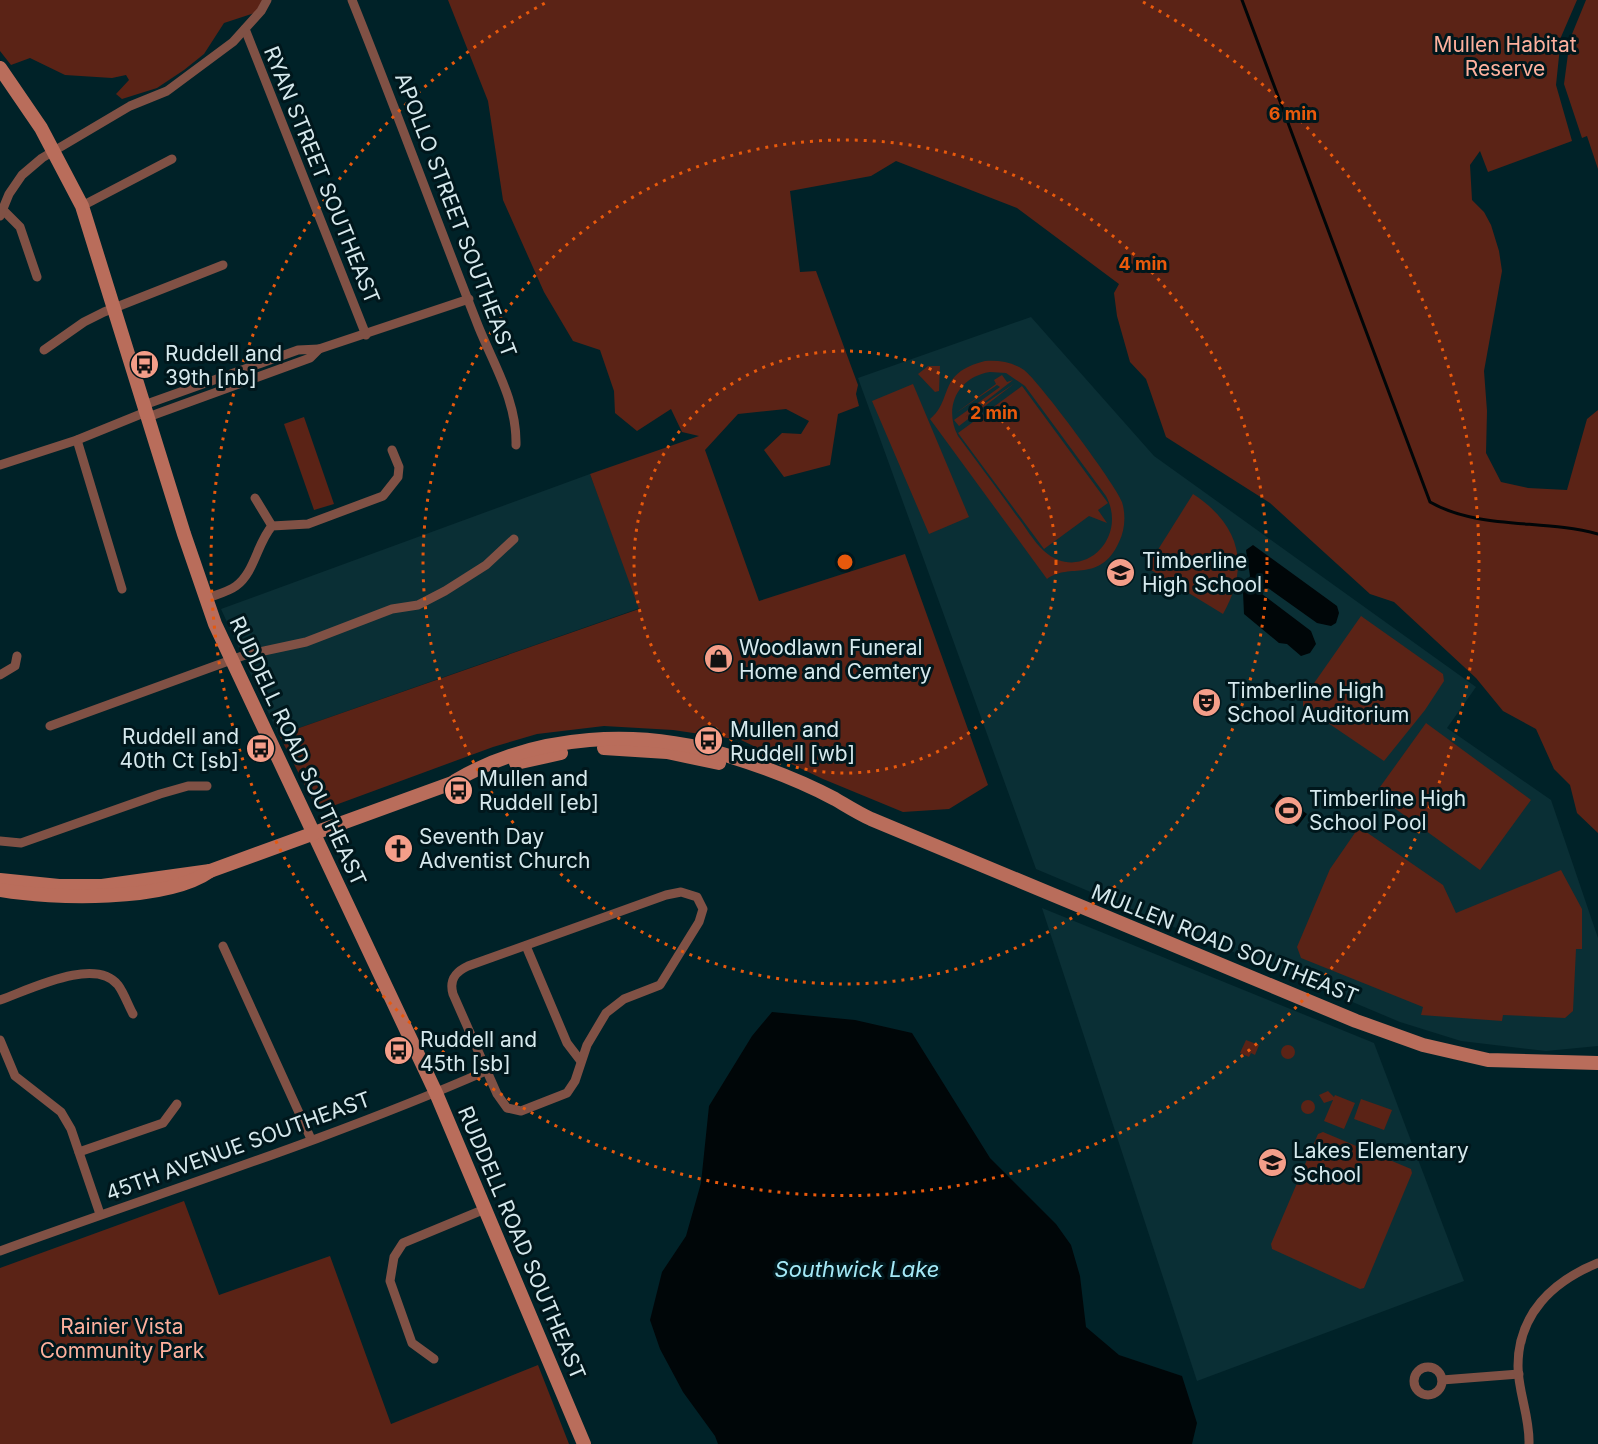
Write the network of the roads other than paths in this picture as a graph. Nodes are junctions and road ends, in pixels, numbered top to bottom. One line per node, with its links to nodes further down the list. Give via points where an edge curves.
1 (267, 0): 3 (street)
2 (352, 0): 11 (street, APOLLO STREET SOUTHEAST)
3 (245, 28): 5 (street, via 233,42 167,91 136,103); 13 (street, RYAN STREET SOUTHEAST)
4 (0, 68): 5 (street, RUDDELL ROAD SOUTHEAST)
5 (54, 150): 7 (street, RUDDELL ROAD SOUTHEAST); 8 (street, via 22,175)
6 (171, 159): 7 (street)
7 (82, 206): 12 (street, RUDDELL ROAD SOUTHEAST)
8 (2, 213): 10 (street, via 20,227)
9 (223, 265): 12 (street)
10 (37, 277)
11 (469, 299): 13 (street); 17 (street, APOLLO STREET SOUTHEAST, via 506,389 516,424)
12 (115, 308): 14 (street, via 84,322); 15 (street, RUDDELL ROAD SOUTHEAST)
13 (366, 335): 15 (street, via 319,349 298,350)
14 (44, 350)
15 (146, 412): 16 (street); 24 (street, RUDDELL ROAD SOUTHEAST)
16 (77, 440): 19 (street); 23 (street)
17 (516, 445)
18 (392, 450): 21 (street, via 399,467 398,477 383,496 308,524)
19 (0, 465)
20 (255, 498): 21 (street)
21 (272, 526): 24 (street, via 248,572 236,586)
22 (514, 538): 26 (street, via 486,565 418,605 392,609 306,642 281,645)
23 (122, 589)
24 (205, 599): 26 (street, RUDDELL ROAD SOUTHEAST)
25 (17, 656): 27 (street, via 15,666)
26 (232, 661): 28 (street); 30 (street, RUDDELL ROAD SOUTHEAST)
27 (0, 675)
28 (50, 726)
29 (207, 786): 31 (street, via 169,791 21,843)
30 (313, 834): 32 (street, MULLEN ROAD SOUTHEAST); 41 (street, MULLEN ROAD SOUTHEAST, via 455,781 519,762 574,751 636,749 678,753 719,763 831,807 850,810 1423,1045 1488,1060); 43 (street, RUDDELL ROAD SOUTHEAST)
31 (0, 841)
32 (210, 871): 33 (street, MULLEN ROAD SOUTHEAST, via 102,886); 34 (street, MULLEN ROAD SOUTHEAST, via 195,882 124,894 44,895)
33 (0, 880)
34 (0, 890)
35 (223, 946): 45 (street)
36 (526, 946): 40 (street, via 567,1043); 40 (street, via 674,893 697,897 702,904 699,922 666,979 654,989 610,1008); 42 (street, via 460,970 452,980 453,994)
37 (0, 1000): 38 (street, via 82,972 101,972 118,984)
38 (133, 1014)
39 (0, 1040): 46 (street, via 15,1076 61,1112)
40 (580, 1060): 42 (street, via 575,1081 567,1093 521,1111 513,1111 502,1103)
41 (1598, 1063)
42 (486, 1071): 43 (street, 45TH AVENUE SOUTHEAST)
43 (436, 1093): 45 (street, 45TH AVENUE SOUTHEAST); 47 (street, RUDDELL ROAD SOUTHEAST)
44 (177, 1104): 46 (street, via 163,1123)
45 (311, 1139): 48 (street, 45TH AVENUE SOUTHEAST)
46 (79, 1152): 48 (street)
47 (485, 1209): 51 (street, via 403,1243 392,1263 390,1281 412,1343); 54 (street, RUDDELL ROAD SOUTHEAST)
48 (100, 1214): 49 (street, 45TH AVENUE SOUTHEAST)
49 (0, 1251)
50 (1598, 1263): 52 (street, via 1570,1275 1542,1300 1525,1331)
51 (434, 1359)
52 (1519, 1374): 53 (street); 55 (street)
53 (1442, 1380)
54 (584, 1444)
55 (1529, 1444)

